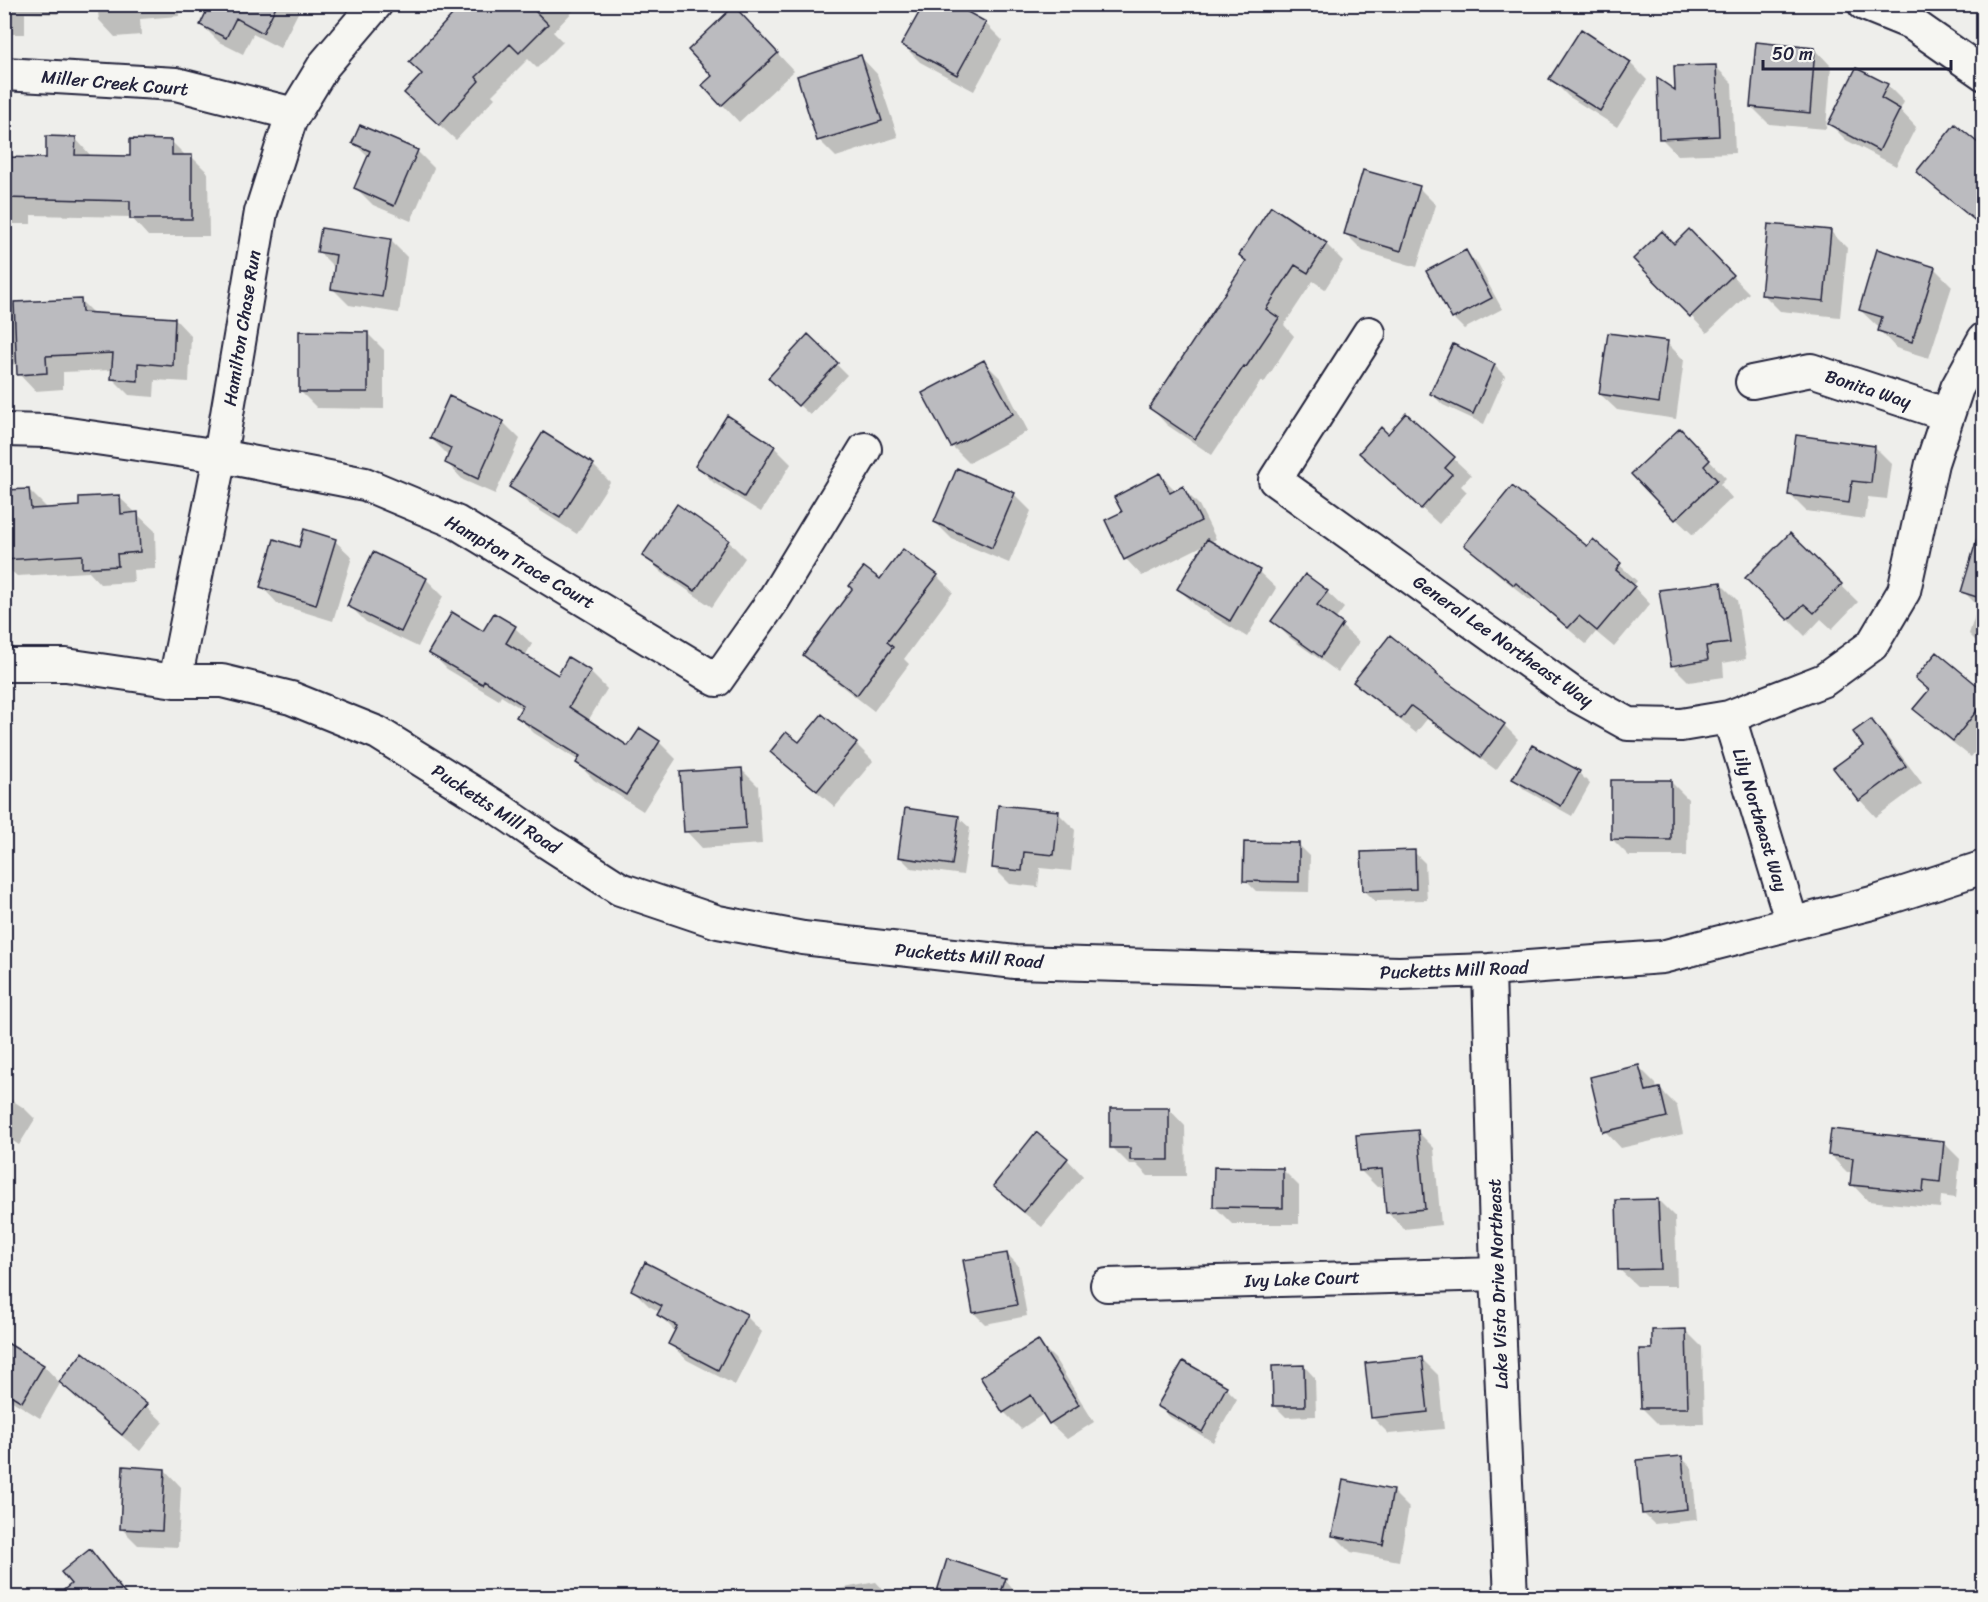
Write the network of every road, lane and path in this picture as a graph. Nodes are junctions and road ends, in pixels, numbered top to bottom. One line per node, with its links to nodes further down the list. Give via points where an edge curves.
1 (376, 4): 5 (street, Hamilton Chase Run, via 324,65)
2 (1864, 4): 4 (street, via 1911,23)
3 (4, 74): 5 (street, Miller Creek Court, via 176,84)
4 (1983, 74)
5 (294, 114): 12 (street, Hamilton Chase Run, via 261,212)
6 (1369, 333): 15 (street, General Lee Northeast Way, via 1275,480 1572,693 1628,724 1681,725)
7 (1983, 339): 9 (street, General Lee Northeast Way, via 1957,388)
8 (1752, 382): 9 (street, Bonita Way, via 1811,370)
9 (1948, 415): 15 (street, General Lee Northeast Way, via 1932,463 1904,591 1872,645 1824,680)
10 (4, 430): 12 (street, Hampton Trace Court, via 48,431)
11 (865, 449): 12 (street, Hampton Trace Court, via 774,599 717,680 456,522 365,484)
12 (220, 456): 14 (street, Hamilton Chase Run)
13 (4, 665): 14 (street, Pucketts Mill Road, via 66,665)
14 (175, 681): 18 (street, Pucketts Mill Road, via 222,681 291,698 378,733 620,889 718,922 803,938 1015,963 1399,973)
15 (1729, 717): 17 (street, Lily Northeast Way)
16 (1983, 867): 17 (street, Pucketts Mill Road)
17 (1792, 924): 18 (street, Pucketts Mill Road, via 1662,957)
18 (1489, 970): 19 (street, Lake Vista Drive Northeast)
19 (1497, 1274): 20 (street, Ivy Lake Court); 21 (street, Lake Vista Drive Northeast)
20 (1107, 1285)
21 (1511, 1598)

